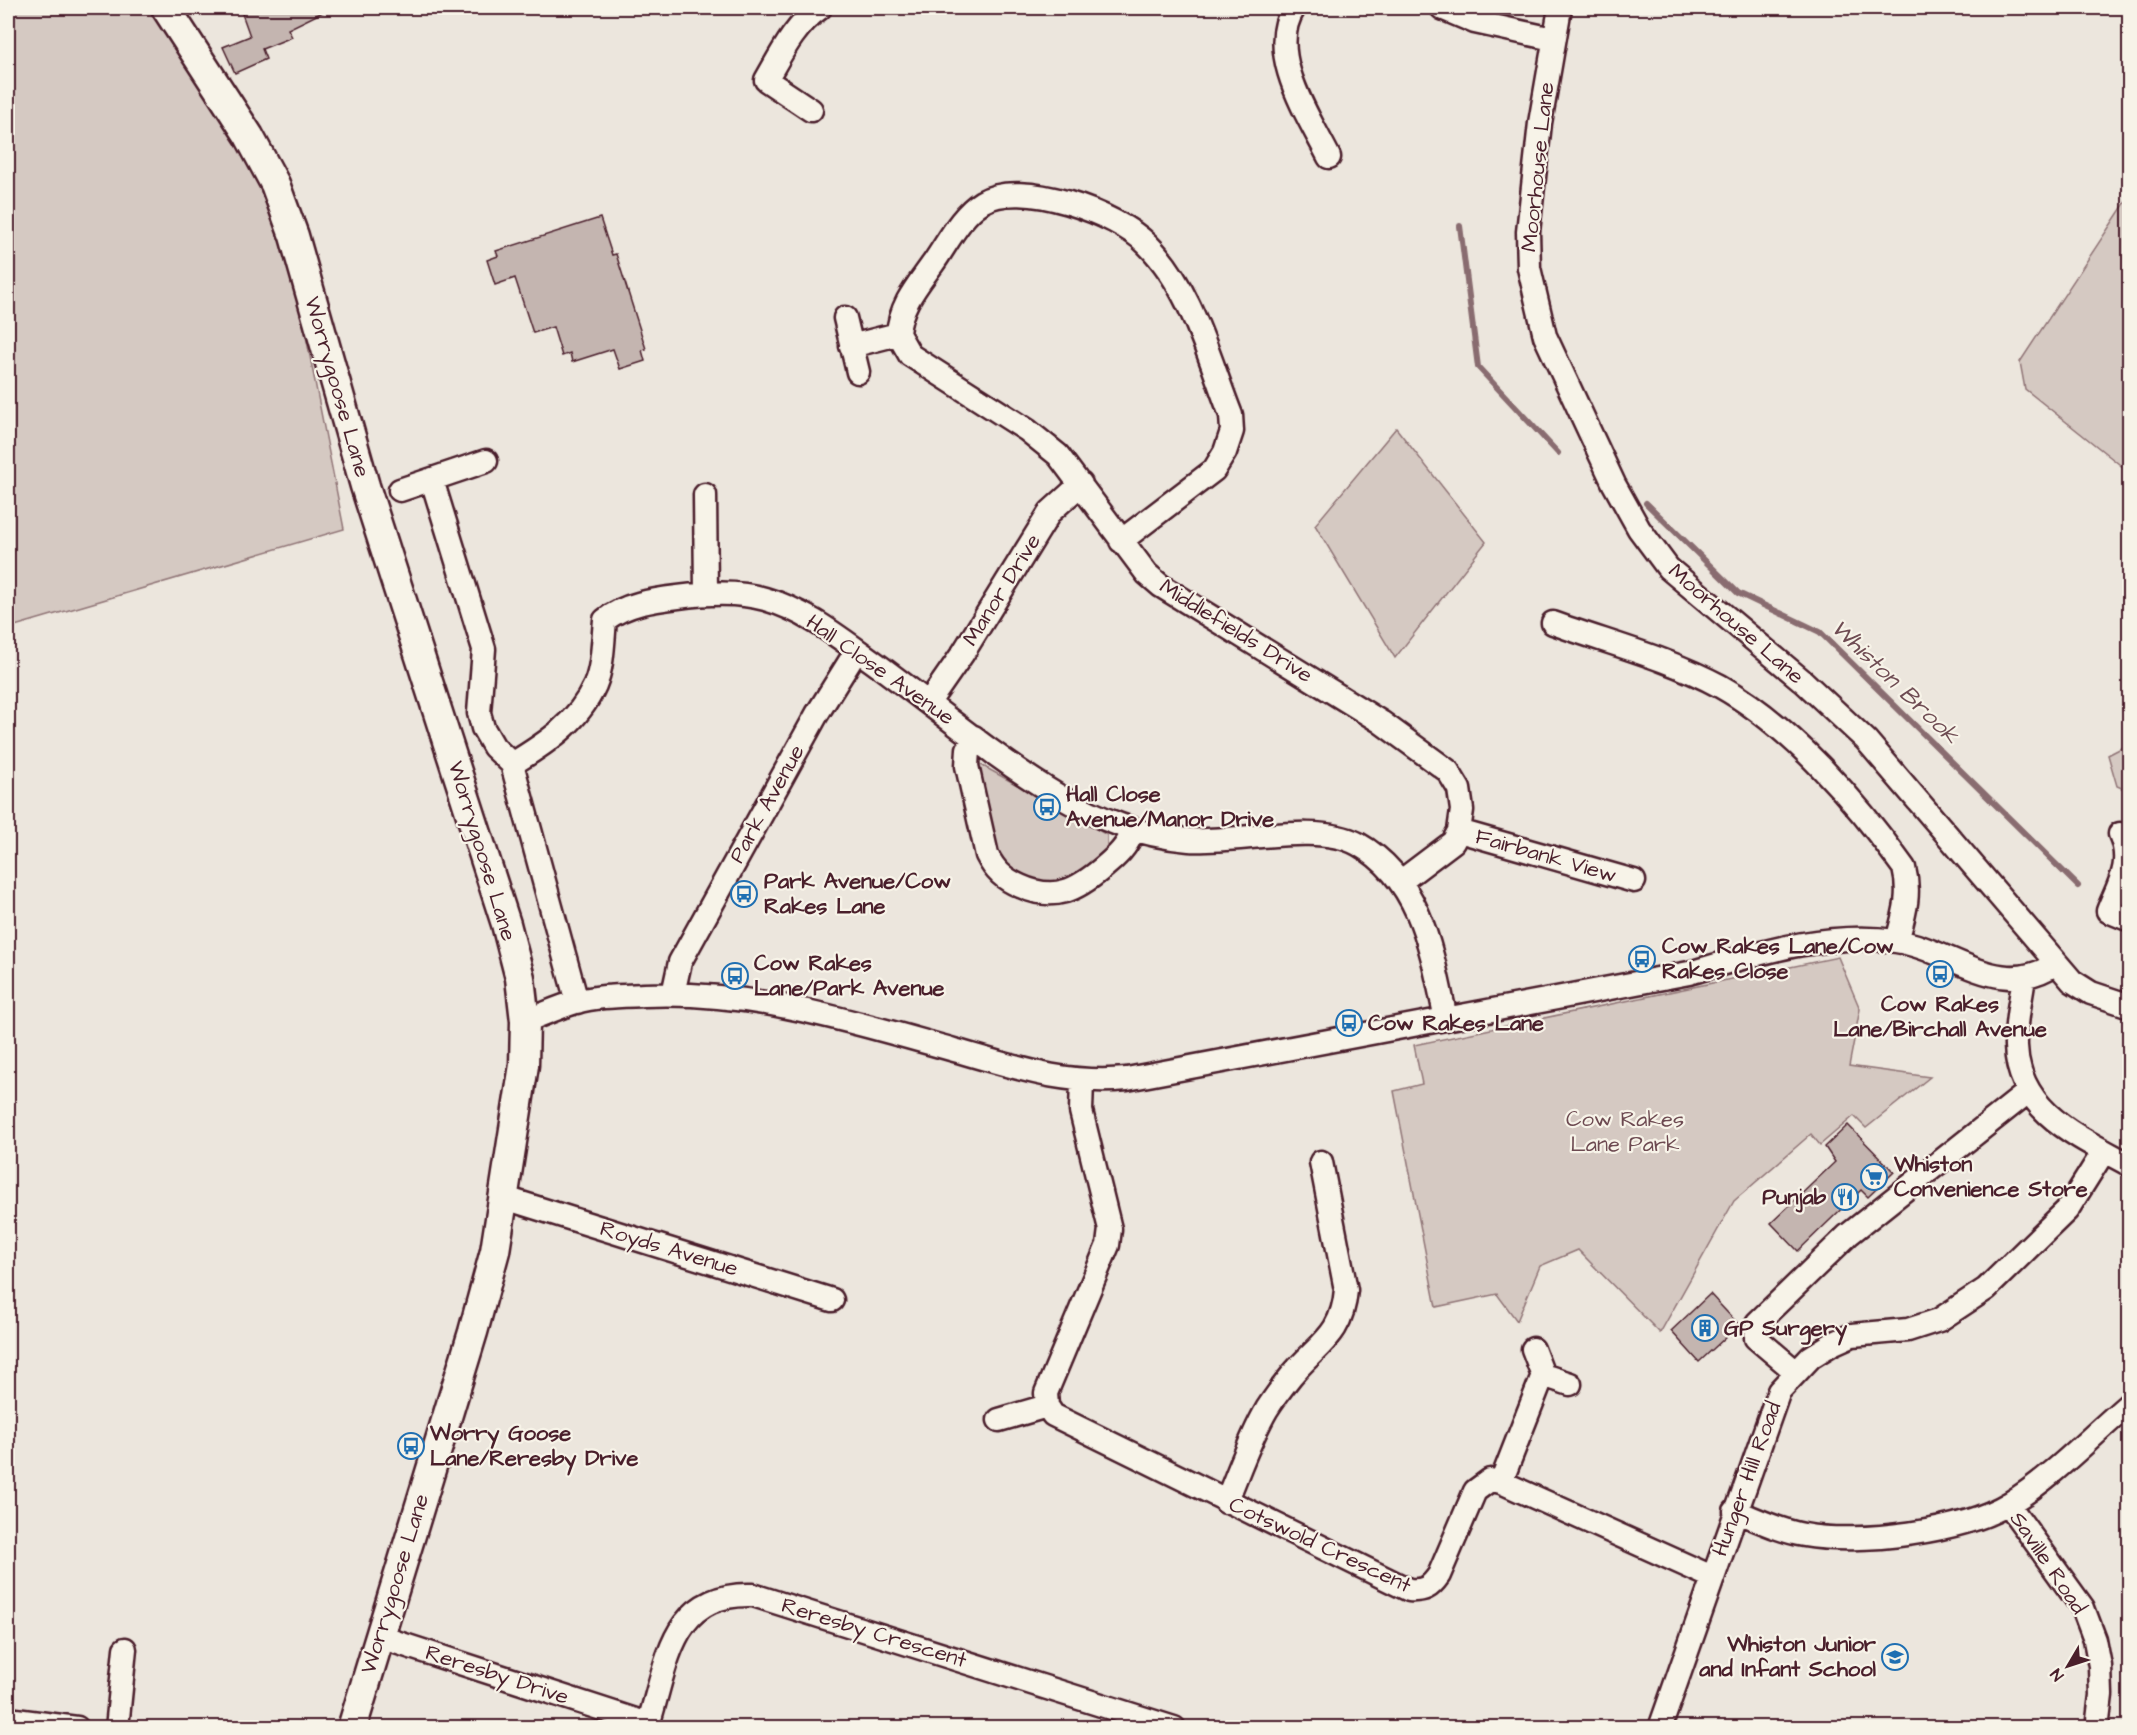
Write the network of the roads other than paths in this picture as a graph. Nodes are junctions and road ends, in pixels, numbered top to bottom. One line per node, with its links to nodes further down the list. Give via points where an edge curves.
1 (166, 8): 38 (main road, Worrygoose Lane, via 249,136 275,184 294,236 365,486 506,924 520,978)
2 (820, 8): 7 (street, via 809,15 789,40 766,80)
3 (1294, 8): 8 (street, via 1285,36 1287,69)
4 (1442, 8): 6 (street, via 1475,22)
5 (1560, 8): 6 (street, Moorhouse Lane)
6 (1553, 39): 32 (street, Moorhouse Lane, via 1528,232 1529,268 1545,336 1614,484 1639,529 1668,568 1804,682 1866,740)
7 (811, 110)
8 (1329, 157)
9 (844, 318): 11 (street)
10 (898, 334): 11 (street); 15 (street, Middlefields Drive, via 910,355 1027,430 1058,455); 18 (street, via 903,306 965,218 982,202 1005,193 1033,194 1095,212 1145,242 1181,288 1231,415 1232,431 1214,470)
11 (851, 345): 12 (street)
12 (858, 372)
13 (486, 461): 14 (street)
14 (432, 480): 16 (street); 24 (street, via 484,649 479,713 483,728 494,747)
15 (1080, 484): 18 (street, Middlefields Drive); 22 (street, Manor Drive, via 1050,512)
16 (400, 490)
17 (705, 495): 19 (street)
18 (1122, 541): 26 (street, Middlefields Drive, via 1161,586 1381,722 1448,771 1460,789)
19 (705, 593): 21 (street, Hall Close Avenue, via 766,599 796,610); 24 (street, Hall Close Avenue, via 656,600 616,611 605,620 595,684 579,710 558,735)
20 (1553, 623): 31 (street, via 1687,671 1720,686 1763,714 1826,774 1904,868 1908,903)
21 (856, 650): 22 (street, Hall Close Avenue); 34 (street, Park Avenue, via 680,962)
22 (929, 702): 23 (street, Hall Close Avenue)
23 (974, 737): 25 (street, Hall Close Avenue, via 1055,794); 25 (street, via 968,749 967,766 987,855 993,867 1011,882 1041,895 1073,889 1122,852)
24 (512, 764): 35 (street)
25 (1133, 831): 29 (street, Hall Close Avenue, via 1190,840 1331,834 1358,844)
26 (1459, 831): 28 (street, Fairbank View); 29 (street, via 1453,842)
27 (2120, 834): 30 (street, via 2127,860 2108,911)
28 (1634, 881)
29 (1400, 882): 37 (street, Hall Close Avenue, via 1427,933)
30 (2130, 920)
31 (1897, 941): 33 (street, via 1997,977); 37 (street, via 1838,940 1772,950 1689,973)
32 (2056, 963): 33 (street, via 2037,975); 36 (street, Moorhouse Lane, via 2072,981 2091,993)
33 (2024, 977): 40 (street, via 2016,1048 2019,1073)
34 (673, 994): 35 (street); 39 (street, via 761,1001 824,1013 1056,1078)
35 (577, 1002): 38 (street)
36 (2130, 1006)
37 (1446, 1018): 39 (street, via 1127,1079)
38 (525, 1022): 44 (main road, Worrygoose Lane, via 524,1065)
39 (1082, 1081): 51 (street, via 1081,1111 1110,1228 1108,1245 1046,1393)
40 (2028, 1092): 41 (street, via 2057,1123); 47 (street, via 1848,1235 1757,1323 1756,1338)
41 (2104, 1151): 43 (street); 47 (street, Hunger Hill Road, via 2067,1210 1986,1288 1958,1309 1940,1320 1908,1330 1852,1335 1811,1357)
42 (1321, 1162): 54 (street, via 1346,1290 1344,1308 1328,1340 1292,1375 1267,1410)
43 (2130, 1165)
44 (505, 1198): 45 (street, Royds Avenue); 58 (main road, Worrygoose Lane, via 473,1332)
45 (832, 1300)
46 (1533, 1349): 48 (street)
47 (1796, 1372): 56 (street, Hunger Hill Road, via 1779,1391)
48 (1544, 1375): 49 (street); 53 (street)
49 (1570, 1384)
50 (2130, 1403): 55 (street)
51 (1047, 1406): 52 (street); 54 (street, Cotswold Crescent, via 1064,1422)
52 (999, 1420)
53 (1501, 1482): 54 (street, Cotswold Crescent, via 1490,1480 1475,1491 1438,1575 1431,1586 1421,1591 1408,1590); 57 (street)
54 (1226, 1502)
55 (2008, 1504): 56 (street, via 1934,1528 1893,1536 1859,1537 1807,1536); 67 (street, Saville Road, via 2083,1608 2100,1666)
56 (1735, 1511): 57 (street, Hunger Hill Road)
57 (1712, 1576): 66 (street, Hunger Hill Road)
58 (380, 1637): 61 (street, Reresby Drive); 64 (main road, Worrygoose Lane)
59 (125, 1649): 63 (street)
60 (8, 1719): 62 (street)
61 (647, 1726): 65 (street, Reresby Crescent, via 675,1639 686,1619 707,1602 731,1594 753,1595)
62 (77, 1728)
63 (117, 1728)
64 (352, 1728)
65 (1174, 1728)
66 (1660, 1728)
67 (2097, 1728)

